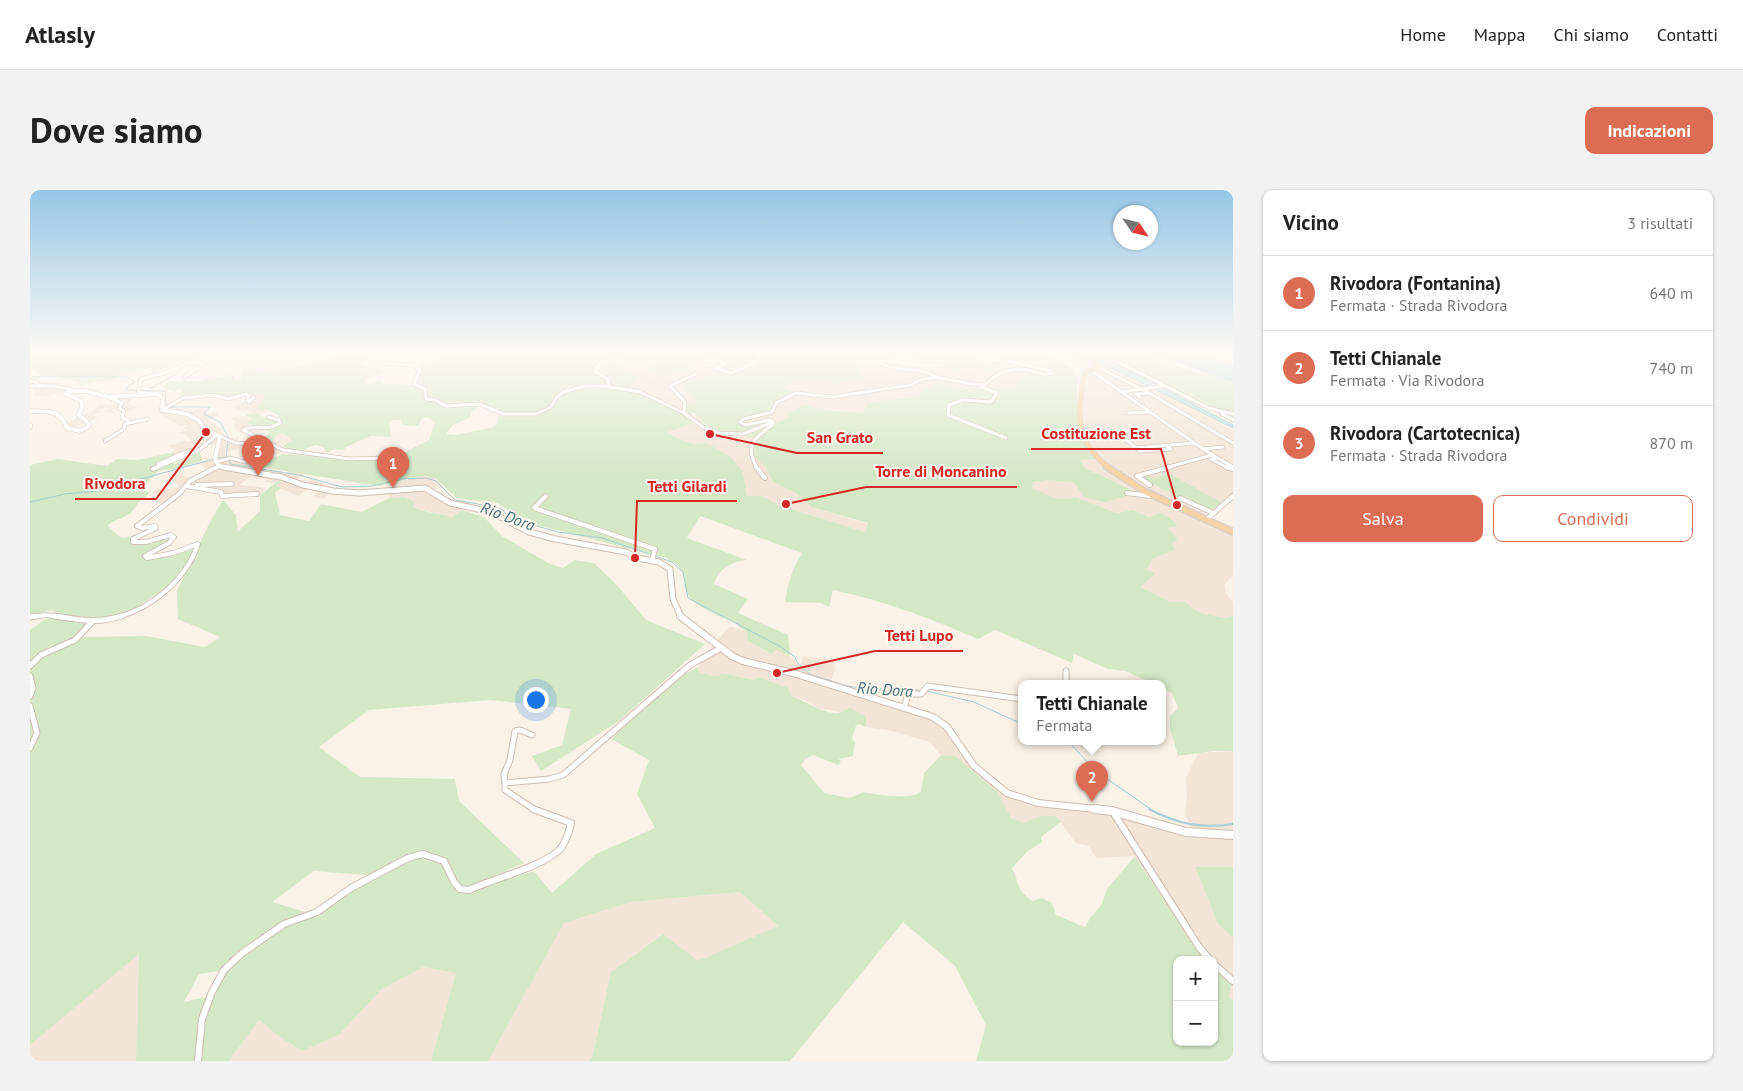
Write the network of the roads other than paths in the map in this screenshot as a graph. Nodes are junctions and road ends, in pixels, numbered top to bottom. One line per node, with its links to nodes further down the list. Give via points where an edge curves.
1 (67, 394): 22 (street, via 81,400 79,415 89,424 86,429 72,430 65,426 60,416 50,411)
2 (97, 394): 17 (street)
3 (152, 394): 17 (street); 20 (street, via 162,396)
4 (425, 394): 5 (street, via 426,399 446,406 479,404 504,414 536,414 552,407)
5 (561, 394)
6 (643, 394): 24 (street)
7 (677, 394): 24 (street, via 685,402)
8 (795, 394): 32 (street, via 776,403 772,412 740,422 745,426)
9 (804, 394): 10 (street)
10 (849, 394)
11 (998, 394): 36 (street, via 991,402 950,402 948,415)
12 (1081, 394): 60 (main road, via 1079,425 1085,442 1099,459 1125,480)
13 (1123, 394): 23 (street)
14 (1141, 394): 19 (street, via 1136,394)
15 (1150, 394): 39 (street)
16 (1177, 394): 21 (street)
17 (108, 397): 30 (street, via 122,403 119,408 124,411 122,418)
18 (254, 397): 20 (street, via 249,402 248,394 228,399 214,395 182,398)
19 (1140, 397)
20 (162, 410): 35 (street, via 187,414 199,421 206,433)
21 (1214, 410): 26 (street); 29 (street)
22 (30, 411)
23 (1149, 412): 25 (street); 38 (street)
24 (684, 413): 32 (street, via 703,427 723,434 742,434)
25 (1128, 413)
26 (1233, 414)
27 (269, 417): 33 (street, via 280,423 268,429)
28 (148, 419): 30 (street)
29 (1233, 420)
30 (131, 422): 37 (street)
31 (244, 422): 33 (street)
32 (773, 422): 53 (street, via 753,441 751,448 755,466)
33 (249, 427): 40 (street, via 243,430)
34 (1118, 433): 44 (street)
35 (218, 436): 40 (street, via 254,445); 47 (street, via 199,450 151,470); 50 (street)
36 (1006, 438)
37 (105, 441)
38 (1194, 443): 41 (street); 45 (street)
39 (1233, 443)
40 (271, 445): 49 (street, via 312,455)
41 (1167, 445): 42 (street); 46 (street, via 1171,449)
42 (1152, 447): 44 (street); 46 (street)
43 (1223, 447): 45 (street)
44 (1136, 448): 46 (street, via 1140,451)
45 (1203, 449): 48 (street)
46 (1156, 450)
47 (188, 451)
48 (1212, 455): 52 (street, via 1217,458 1211,459 1230,470); 55 (street, via 1137,476)
49 (384, 458)
50 (217, 462): 51 (street, via 226,459); 56 (street); 66 (street, via 333,491 359,493 425,488 450,503 491,512 530,532 623,551 637,558)
51 (245, 462)
52 (1233, 468)
53 (765, 478)
54 (232, 484): 56 (street)
55 (1150, 485)
56 (187, 486): 58 (street, via 220,492 222,496); 68 (street, via 137,526 156,528 132,539 133,542 174,537 168,544 148,553 146,558 198,545 178,579 128,614)
57 (1127, 493): 60 (street)
58 (257, 494)
59 (546, 496): 66 (street, via 534,508 623,537)
60 (1154, 496): 64 (main road)
61 (1180, 498): 63 (street)
62 (1232, 498): 63 (street)
63 (1213, 513): 64 (street)
64 (1206, 520): 65 (main road)
65 (1233, 532)
66 (653, 554): 69 (street, via 670,569 673,599 681,618)
67 (30, 616): 68 (street, via 54,614)
68 (92, 622): 70 (street, via 79,638 42,655)
69 (718, 646): 77 (street, via 743,661); 80 (street, via 690,664 563,775)
70 (30, 666)
71 (1066, 671): 73 (street)
72 (30, 676): 74 (street)
73 (1066, 680)
74 (30, 696)
75 (1018, 698): 77 (street, via 928,686 921,694 908,694)
76 (30, 706): 79 (street, via 37,733)
77 (904, 708): 81 (street, via 933,717 947,727 974,766 1007,793 1038,803)
78 (532, 735): 80 (street, via 520,730 516,732 504,774)
79 (30, 748)
80 (505, 783): 86 (street, via 505,790 536,811 571,822 572,829 561,848 550,858 469,890 460,889 444,862 423,854 408,858 351,888 317,912 284,924 224,970 202,1019)
81 (1112, 811): 82 (street, via 1186,832); 83 (street)
82 (1233, 835)
83 (1207, 956)
84 (1218, 968): 85 (street)
85 (1233, 981)
86 (198, 1061)

